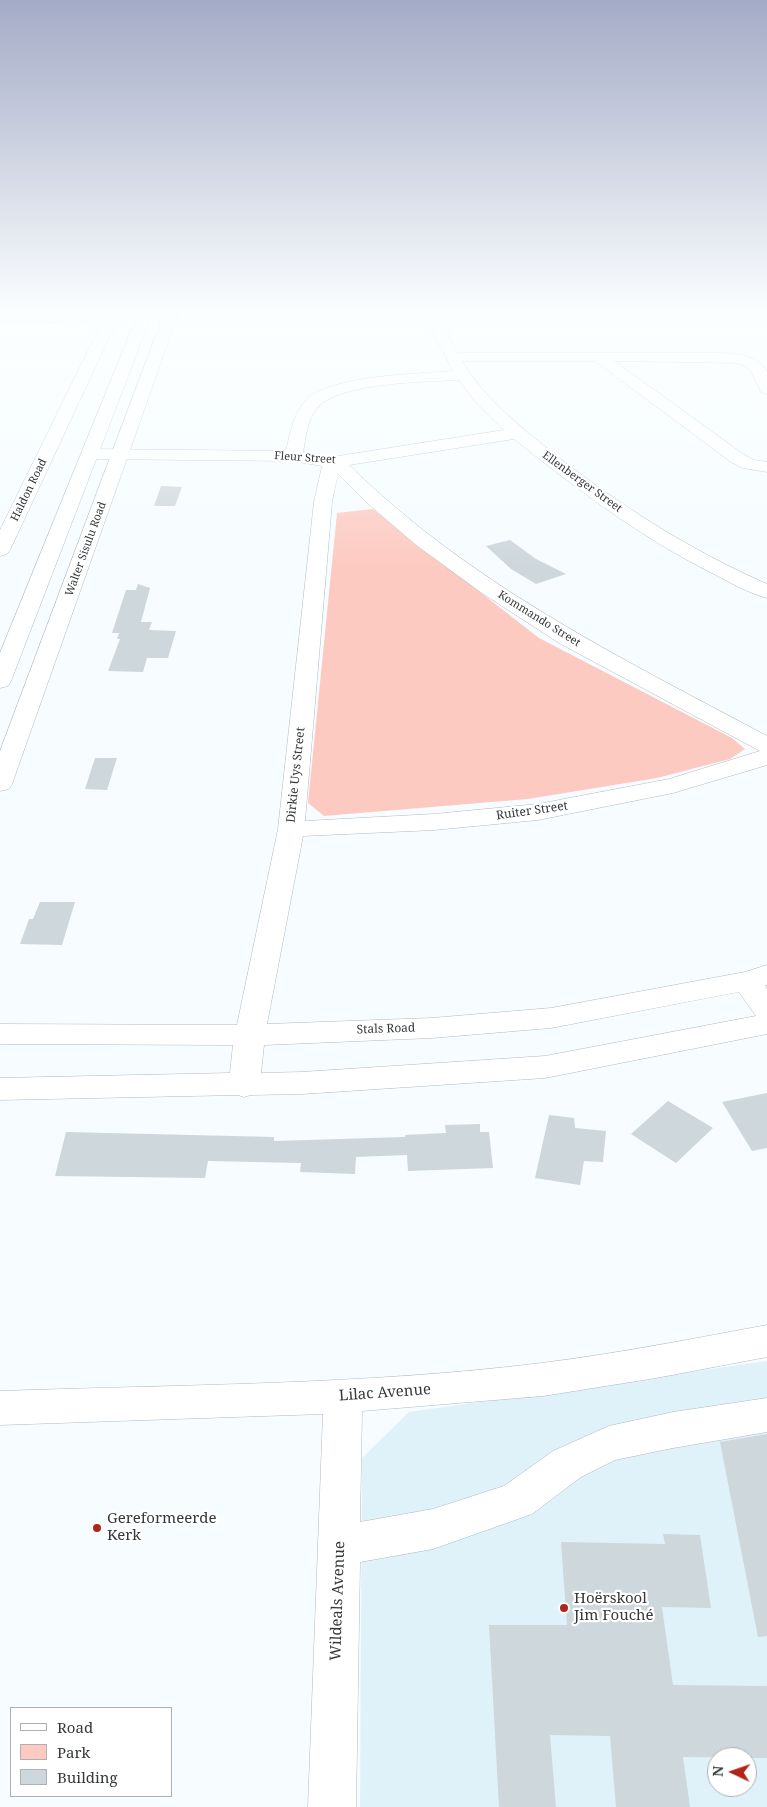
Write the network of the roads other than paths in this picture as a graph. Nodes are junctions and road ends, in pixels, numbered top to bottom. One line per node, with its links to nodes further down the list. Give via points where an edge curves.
1 (72, 398): 16 (main road, Haldon Road)
2 (112, 398): 7 (main road)
3 (141, 398): 8 (main road, Walter Sisulu Road)
4 (318, 398): 12 (main road, via 303,417)
5 (481, 398): 9 (main road, Ellenberger Street)
6 (655, 398): 14 (main road, via 737,458)
7 (110, 403): 8 (main road); 10 (main road)
8 (139, 403): 11 (main road, Walter Sisulu Road)
9 (518, 433): 13 (main road, Fleur Street); 20 (main road, Ellenberger Street, via 599,497 711,565)
10 (90, 454): 11 (main road, Fleur Street); 18 (main road)
11 (120, 454): 12 (main road, Fleur Street); 19 (main road, Walter Sisulu Road)
12 (293, 456): 13 (main road, Fleur Street)
13 (332, 462): 15 (main road, Dirkie Uys Street); 15 (main road, Kommando Street, via 341,467)
14 (767, 467)
15 (347, 500): 23 (main road, Kommando Street, via 423,541 482,584 567,638); 26 (main road, Dirkie Uys Street)
16 (4, 533): 17 (main road, Haldon Road)
17 (0, 550)
18 (50, 554): 19 (main road); 22 (main road)
19 (84, 554): 21 (main road, Walter Sisulu Road)
20 (767, 592)
21 (38, 678): 22 (main road); 25 (main road, Walter Sisulu Road)
22 (1, 680)
23 (767, 746)
24 (767, 757): 26 (main road, Ruiter Street, via 673,786 538,812 434,822)
25 (0, 784)
26 (291, 829): 31 (main road, Dirkie Uys Street)
27 (756, 978): 28 (main road); 31 (main road, Stals Road, via 551,1018 432,1028)
28 (767, 1010)
29 (767, 1024): 32 (main road, via 545,1067)
30 (0, 1034): 31 (main road, Stals Road)
31 (250, 1035): 32 (main road, Dirkie Uys Street)
32 (244, 1086): 33 (main road)
33 (0, 1089)
34 (767, 1341): 35 (main road, Lilac Avenue, via 620,1368 470,1387)
35 (343, 1396): 36 (main road, Lilac Avenue); 38 (main road, Wildeals Avenue)
36 (0, 1408)
37 (767, 1415): 38 (main road, via 609,1444 567,1464 517,1501 433,1529)
38 (339, 1546): 39 (main road, Wildeals Avenue)
39 (332, 1807)

